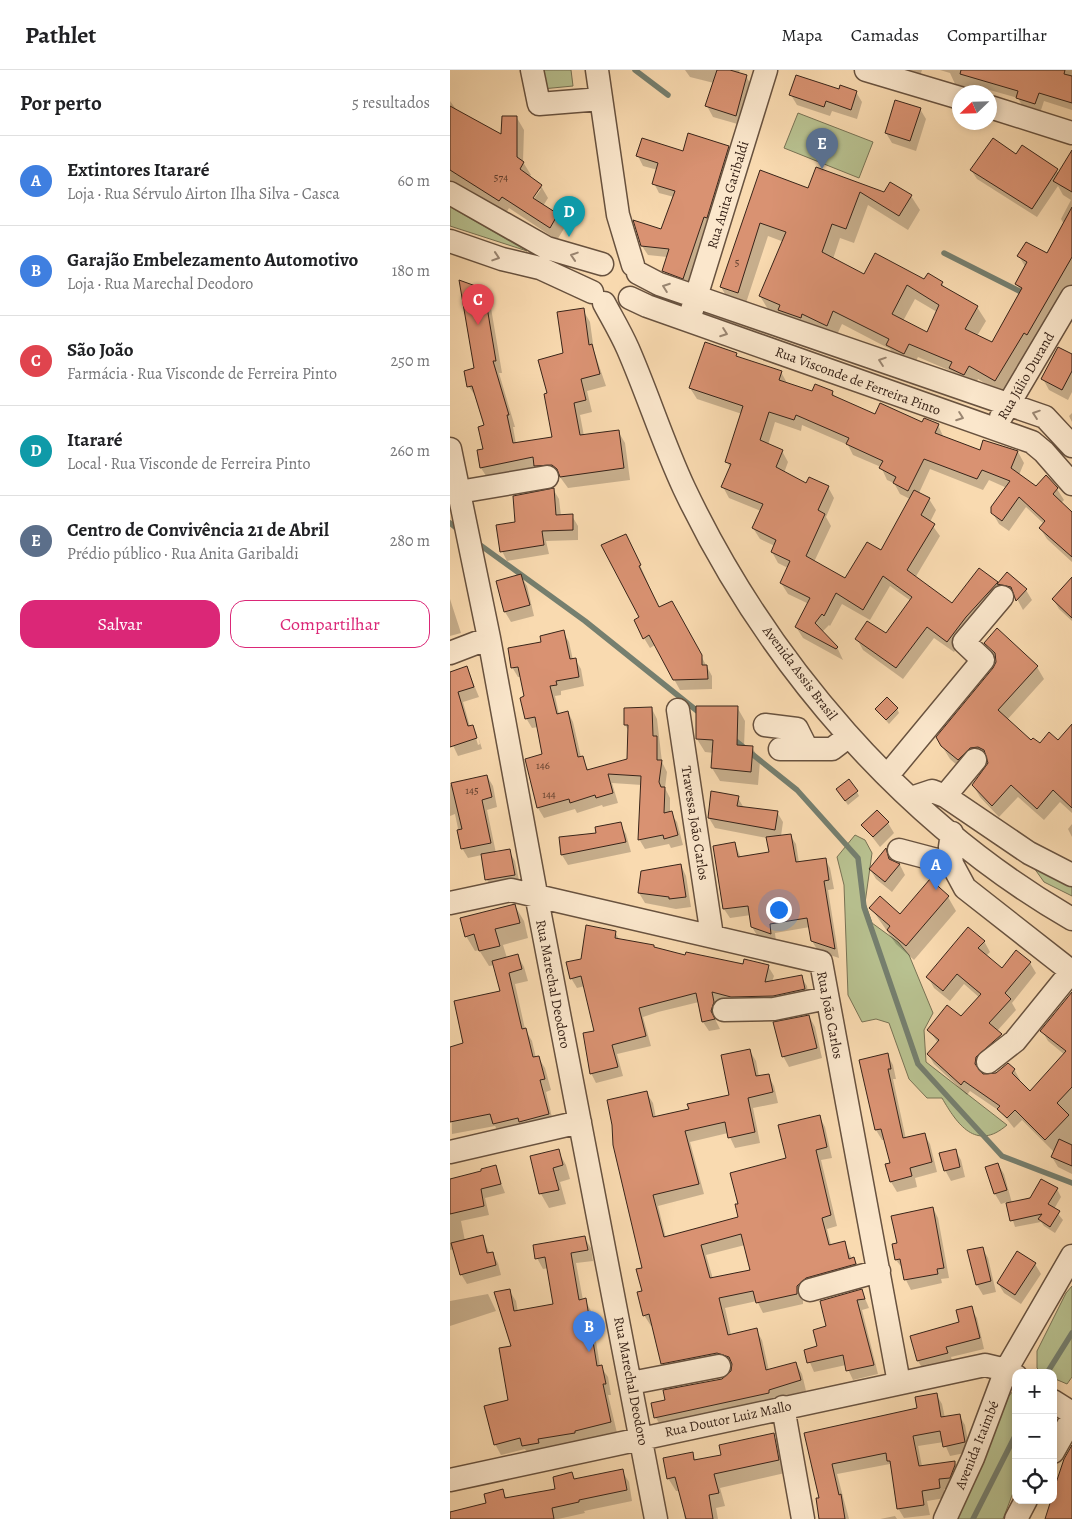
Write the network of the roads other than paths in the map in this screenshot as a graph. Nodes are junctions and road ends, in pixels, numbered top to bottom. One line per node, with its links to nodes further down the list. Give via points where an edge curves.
1 (532, 70): 6 (street, via 539,104)
2 (597, 70): 6 (street)
3 (766, 70): 14 (street, Rua Anita Garibaldi)
4 (866, 70): 5 (street)
5 (952, 96)
6 (601, 100): 10 (street)
7 (997, 109): 8 (street)
8 (1072, 133)
9 (450, 193): 12 (street, one-way to 9, via 547,248)
10 (618, 215): 12 (street); 13 (street)
11 (450, 242): 15 (street, Rua Visconde de Ferreira Pinto, one-way to 15, via 540,268)
12 (604, 263): 13 (street, via 625,261); 15 (street, via 592,275 590,284)
13 (635, 269): 14 (street, Rua Visconde de Ferreira Pinto, one-way to 13, via 659,284); 15 (street, via 639,282 636,290)
14 (697, 297): 17 (street, Rua Anita Garibaldi); 18 (street, Rua Visconde de Ferreira Pinto, one-way to 14)
15 (613, 298): 17 (street, Rua Visconde de Ferreira Pinto); 30 (street, Avenida Assis Brasil, via 662,439 685,489 746,600)
16 (1072, 298): 18 (street, Rua Júlio Durand)
17 (689, 321): 19 (street, Rua Visconde de Ferreira Pinto, one-way to 19)
18 (1009, 404): 19 (street, Rua Júlio Durand); 20 (street, Rua Visconde de Ferreira Pinto, one-way to 18, via 1045,417)
19 (994, 429): 23 (street, Rua Visconde de Ferreira Pinto, via 1032,442)
20 (1072, 446)
21 (450, 449): 24 (street, Rua Marechal Deodoro)
22 (547, 477): 24 (street)
23 (1072, 484)
24 (459, 492): 26 (street, Rua Marechal Deodoro)
25 (1002, 597): 34 (street, via 964,642 983,660)
26 (489, 638): 27 (street); 41 (street, Rua Marechal Deodoro)
27 (450, 652)
28 (678, 710): 44 (street, Travessa João Carlos)
29 (765, 725): 32 (street, via 797,729)
30 (849, 736): 32 (street, via 832,749); 34 (street, Avenida Assis Brasil)
31 (780, 749): 32 (street)
32 (807, 749)
33 (975, 760): 35 (street)
34 (887, 776): 36 (street, Avenida Assis Brasil)
35 (945, 796): 36 (street, via 932,791); 40 (street, via 1029,853)
36 (911, 798): 37 (street, Avenida Assis Brasil)
37 (952, 833): 39 (street); 43 (street, Avenida Assis Brasil, via 999,870)
38 (899, 850): 39 (street)
39 (952, 864): 45 (street, via 966,888)
40 (1072, 875)
41 (536, 894): 42 (street, Rua João Carlos, via 511,890); 44 (street, Rua João Carlos); 49 (street, Rua Marechal Deodoro)
42 (450, 903)
43 (1072, 918)
44 (712, 936): 46 (street, Rua João Carlos, via 821,962)
45 (1072, 972): 48 (street, via 1015,1041)
46 (827, 998): 47 (street, via 774,1009); 52 (street, Rua João Carlos)
47 (724, 1010)
48 (988, 1062)
49 (580, 1122): 50 (street); 57 (street, Rua Marechal Deodoro)
50 (450, 1152)
51 (1072, 1256): 55 (street, Avenida Itaimbé)
52 (879, 1271): 53 (street); 58 (street, Rua João Carlos)
53 (810, 1290)
54 (720, 1366): 57 (street)
55 (1015, 1369)
56 (1012, 1374): 58 (street, Rua Doutor Luiz Mallo, via 985,1365); 69 (street, Avenida Itaimbé)
57 (631, 1383): 63 (street, Rua Marechal Deodoro)
58 (899, 1383): 60 (street, Rua Doutor Luiz Mallo)
59 (1057, 1404): 61 (street)
60 (783, 1407): 63 (street, Rua Doutor Luiz Mallo); 68 (street)
61 (1072, 1413)
62 (1072, 1418): 64 (street)
63 (642, 1438): 65 (street, Rua Doutor Luiz Mallo); 67 (street, Rua Marechal Deodoro)
64 (1057, 1445)
65 (450, 1480)
66 (1024, 1504): 70 (street)
67 (656, 1519)
68 (803, 1519)
69 (945, 1519)
70 (1016, 1519)

